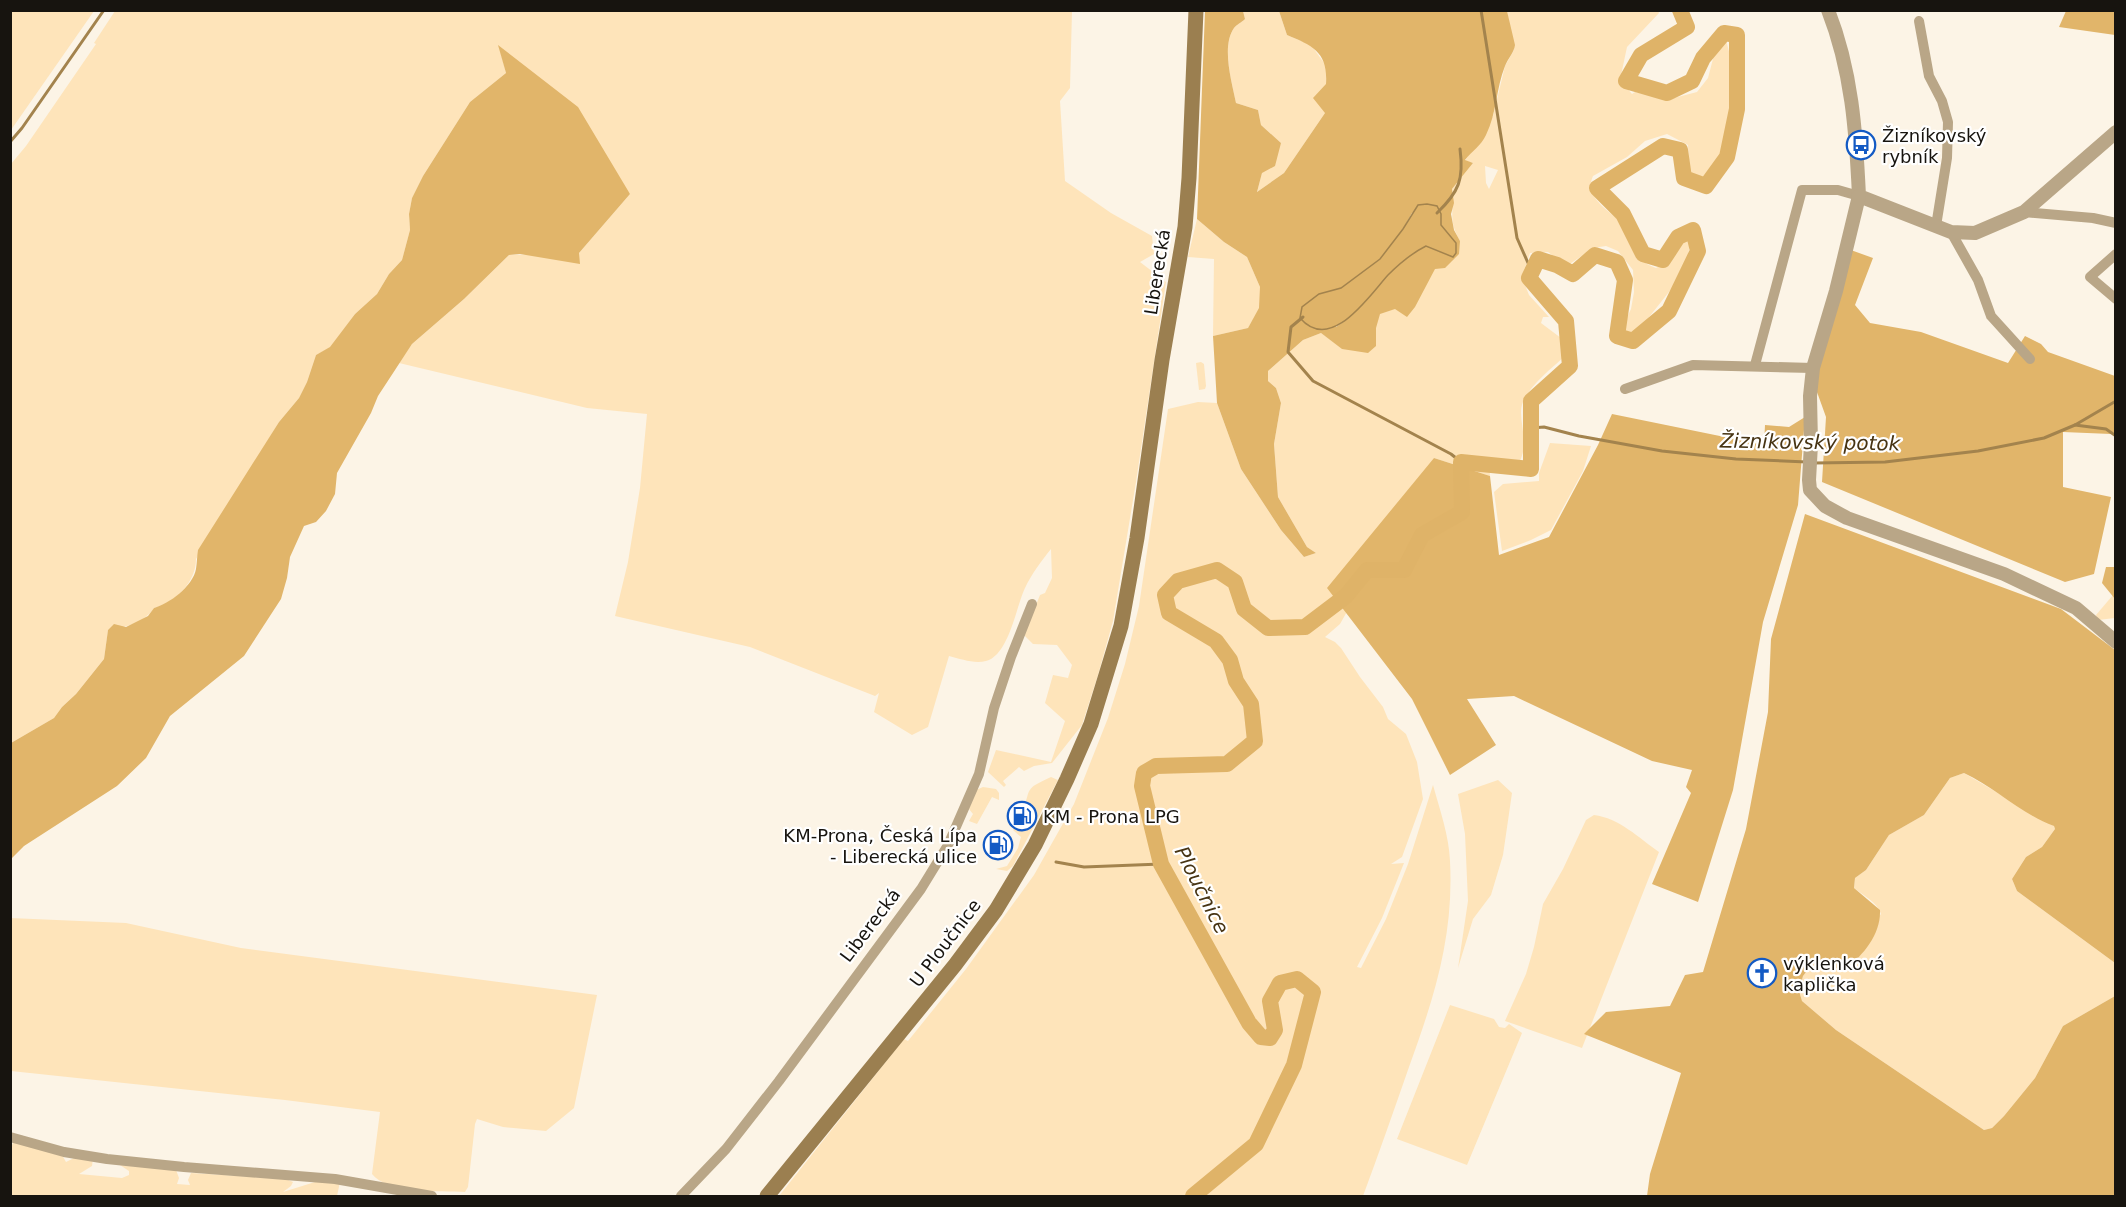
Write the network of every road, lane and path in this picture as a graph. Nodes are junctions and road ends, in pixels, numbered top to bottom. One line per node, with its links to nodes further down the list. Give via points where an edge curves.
1 (1196, 10): 18 (main road, Liberecká, via 1185,227 1137,538 1121,626)
2 (1828, 10): 5 (street, via 1841,49 1855,118)
3 (1919, 21): 8 (street, via 1929,76 1948,122 1947,158)
4 (2115, 132): 6 (street)
5 (1859, 196): 8 (street); 13 (street, via 1838,190 1802,190); 14 (street)
6 (2024, 212): 7 (street); 9 (street, via 1975,233)
7 (2115, 223)
8 (1936, 226): 9 (street)
9 (1951, 232): 12 (street, via 1978,280 1991,316)
10 (2115, 255): 11 (street, via 2091,277)
11 (2115, 299)
12 (2030, 359)
13 (1755, 365): 14 (street); 15 (street, via 1693,365)
14 (1813, 368): 17 (street, via 1809,480 1810,490 1825,506 1847,518 2026,584 2076,608)
15 (1625, 389)
16 (1032, 604): 21 (street, Liberecká, via 994,708 979,774 948,845 921,890 778,1081 726,1149)
17 (2115, 642)
18 (1105, 683): 22 (main road, U Ploučnice, via 1067,779 1012,886 955,965)
19 (10, 1137): 20 (street, via 107,1159 335,1179)
20 (432, 1197)
21 (681, 1197)
22 (768, 1197)

